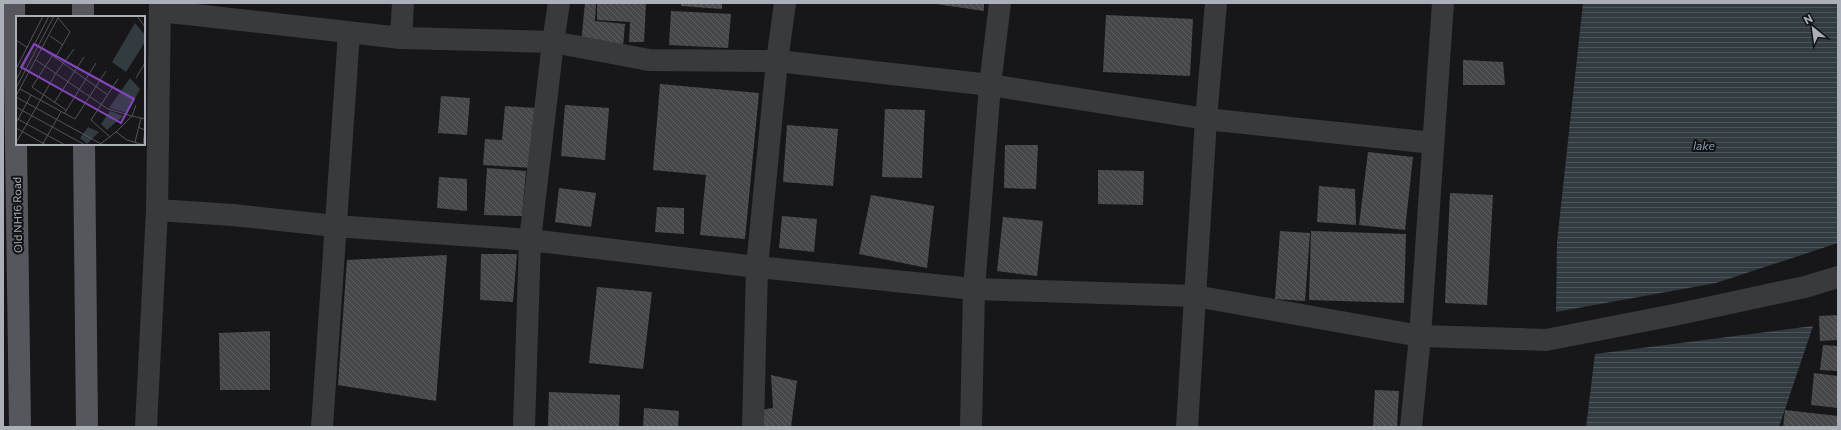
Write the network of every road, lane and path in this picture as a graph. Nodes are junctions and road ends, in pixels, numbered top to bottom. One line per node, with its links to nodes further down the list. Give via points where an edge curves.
1 (14, 3): 18 (main road, Old NH16 Road)
2 (83, 3): 10 (main road)
3 (403, 3): 12 (street)
4 (559, 3): 13 (street)
5 (785, 3): 14 (street)
6 (1000, 3): 15 (street)
7 (1216, 3): 16 (street)
8 (1443, 3): 17 (street)
9 (160, 7): 11 (street); 21 (street)
10 (83, 16)
11 (349, 33): 12 (street); 22 (street)
12 (401, 38): 13 (street)
13 (553, 42): 14 (street, via 648,60); 23 (street)
14 (777, 61): 15 (street); 24 (street)
15 (990, 85): 16 (street); 26 (street)
16 (1206, 119): 17 (street); 27 (street)
17 (1433, 143): 28 (street)
18 (16, 144)
19 (16, 145): 29 (main road, Old NH16 Road)
20 (84, 145): 30 (main road)
21 (157, 210): 22 (street); 31 (street)
22 (335, 226): 23 (street); 32 (street)
23 (530, 240): 24 (street); 33 (street)
24 (757, 267): 26 (street); 34 (street)
25 (1838, 277): 28 (street, via 1805,287 1546,340)
26 (974, 289): 27 (street); 35 (street)
27 (1195, 296): 28 (street); 36 (street)
28 (1420, 336): 37 (street)
29 (20, 427)
30 (87, 427)
31 (146, 427)
32 (322, 427)
33 (524, 427)
34 (753, 427)
35 (971, 427)
36 (1187, 427)
37 (1411, 427)

